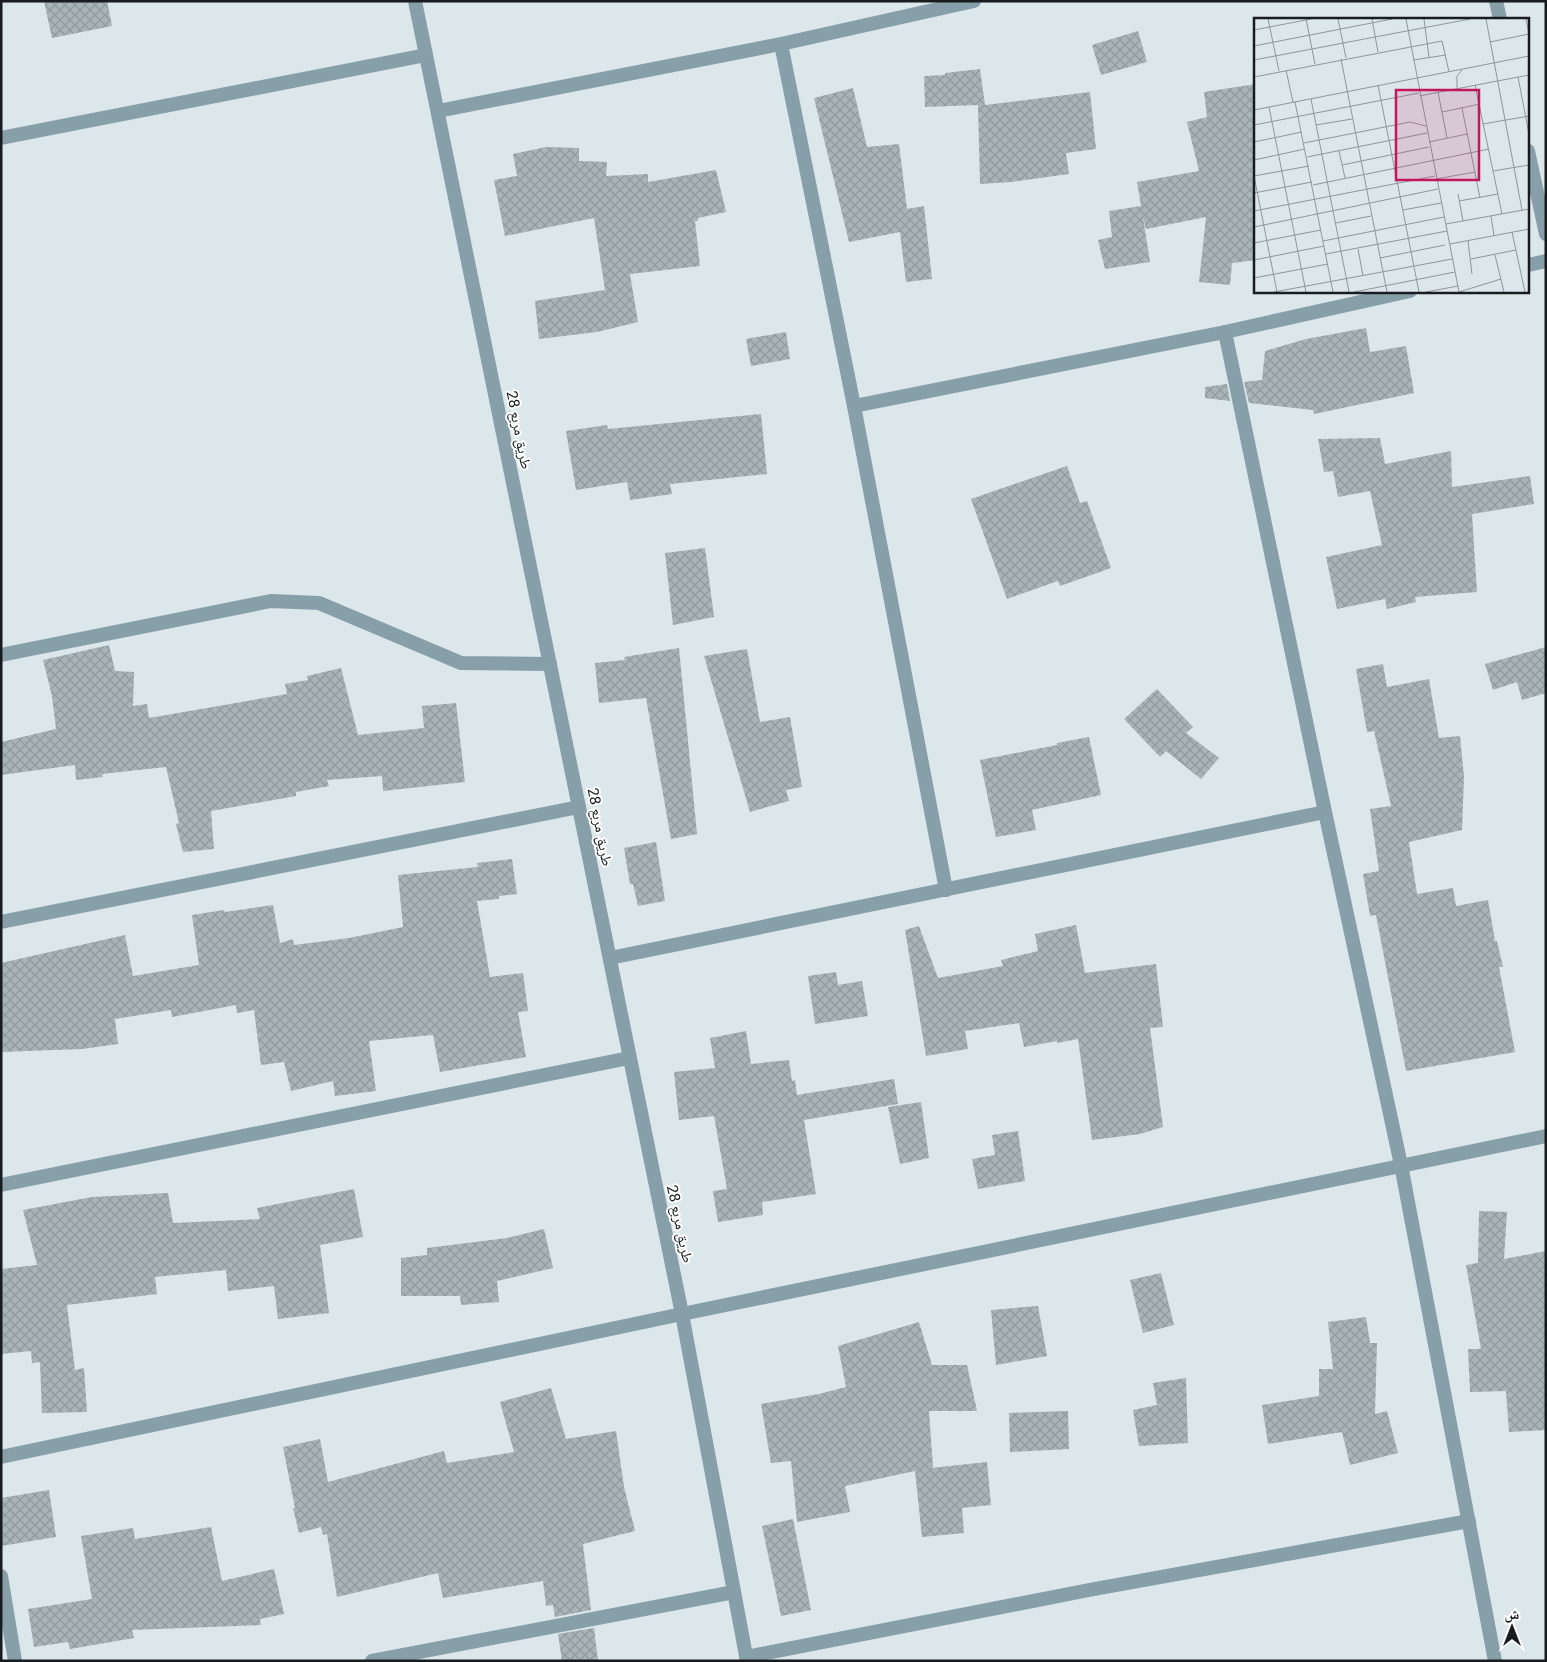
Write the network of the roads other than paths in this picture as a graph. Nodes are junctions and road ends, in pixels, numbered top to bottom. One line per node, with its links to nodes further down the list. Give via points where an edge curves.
1 (415, 1): 6 (street, طريق مربع 28)
2 (974, 1): 5 (street)
3 (1496, 1): 4 (street)
4 (1500, 18)
5 (781, 44): 7 (street); 15 (street)
6 (426, 55): 7 (street, طريق مربع 28); 8 (street)
7 (438, 111): 17 (street, طريق مربع 28)
8 (1, 138)
9 (1530, 161): 10 (street)
10 (1546, 234)
11 (1546, 261): 12 (street)
12 (1530, 265)
13 (1405, 292): 14 (street)
14 (1225, 332): 15 (street); 19 (street)
15 (854, 406): 20 (street)
16 (1, 655): 17 (street, via 271,601 319,603 461,663)
17 (550, 664): 18 (street, طريق مربع 28)
18 (580, 807): 21 (street); 22 (street, طريق مربع 28)
19 (1325, 812): 20 (street); 25 (street)
20 (946, 890): 22 (street)
21 (1, 922)
22 (610, 958): 23 (street, طريق مربع 28)
23 (629, 1058): 26 (street); 27 (street, طريق مربع 28)
24 (1546, 1136): 25 (street)
25 (1401, 1165): 27 (street); 29 (street)
26 (1, 1185)
27 (682, 1314): 28 (street); 31 (street, طريق مربع 28)
28 (1, 1457)
29 (1469, 1521): 32 (street, via 1089,1590); 35 (street)
30 (1, 1576): 33 (street)
31 (734, 1592): 32 (street, طريق مربع 28); 34 (street)
32 (746, 1659)
33 (15, 1661)
34 (372, 1661)
35 (1495, 1661)

